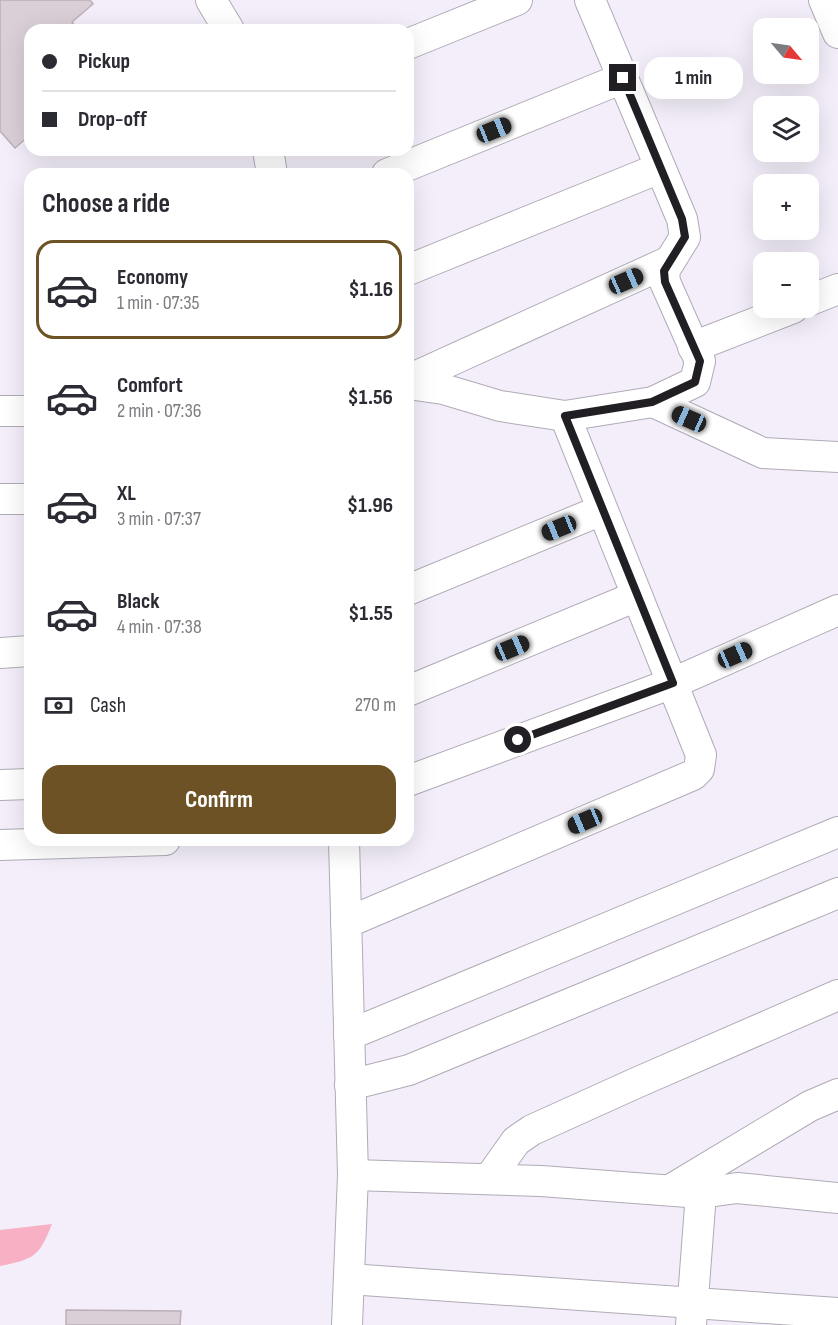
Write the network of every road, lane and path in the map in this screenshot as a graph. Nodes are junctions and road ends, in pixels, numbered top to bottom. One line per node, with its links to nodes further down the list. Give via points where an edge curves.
1 (211, 0): 6 (street)
2 (517, 0): 5 (street)
3 (590, 0): 9 (street)
4 (824, 0): 7 (street)
5 (466, 11): 8 (street)
6 (225, 24)
7 (838, 33)
8 (414, 41)
9 (623, 78): 10 (street); 11 (street)
10 (402, 168)
11 (660, 168): 12 (street, via 685,229 685,237); 13 (street)
12 (670, 261): 17 (street, via 664,271 665,282); 18 (street)
13 (414, 268)
14 (838, 289): 15 (street)
15 (819, 297)
16 (767, 318): 17 (street)
17 (693, 347): 20 (street, via 700,361 695,382)
18 (414, 379)
19 (414, 383): 23 (street, via 500,406)
20 (652, 402): 23 (street); 24 (street, via 763,453)
21 (0, 411): 22 (street)
22 (24, 411)
23 (565, 416): 27 (street)
24 (838, 457)
25 (0, 499): 26 (street)
26 (24, 499)
27 (602, 510): 28 (street); 29 (street)
28 (414, 588)
29 (637, 596): 33 (street); 34 (street)
30 (838, 609): 33 (street)
31 (24, 651): 32 (street)
32 (0, 653)
33 (673, 683): 35 (street); 43 (street, via 701,755 699,769 693,775)
34 (414, 689)
35 (414, 779)
36 (24, 784): 37 (street)
37 (0, 785)
38 (838, 832): 45 (street)
39 (24, 844): 40 (street)
40 (0, 845)
41 (344, 846): 43 (street)
42 (838, 893): 46 (street, via 409,1070)
43 (346, 923): 45 (street)
44 (838, 995): 49 (street, via 532,1130 516,1141)
45 (349, 1035): 46 (street)
46 (350, 1085): 48 (street)
47 (838, 1094): 50 (street, via 810,1106)
48 (352, 1175): 49 (street); 53 (street)
49 (489, 1179): 50 (street)
50 (670, 1190): 51 (street)
51 (701, 1193): 52 (street, via 737,1188); 54 (street)
52 (838, 1198)
53 (349, 1279): 54 (street); 56 (street)
54 (692, 1313): 55 (street)
55 (838, 1313)
56 (347, 1325)

